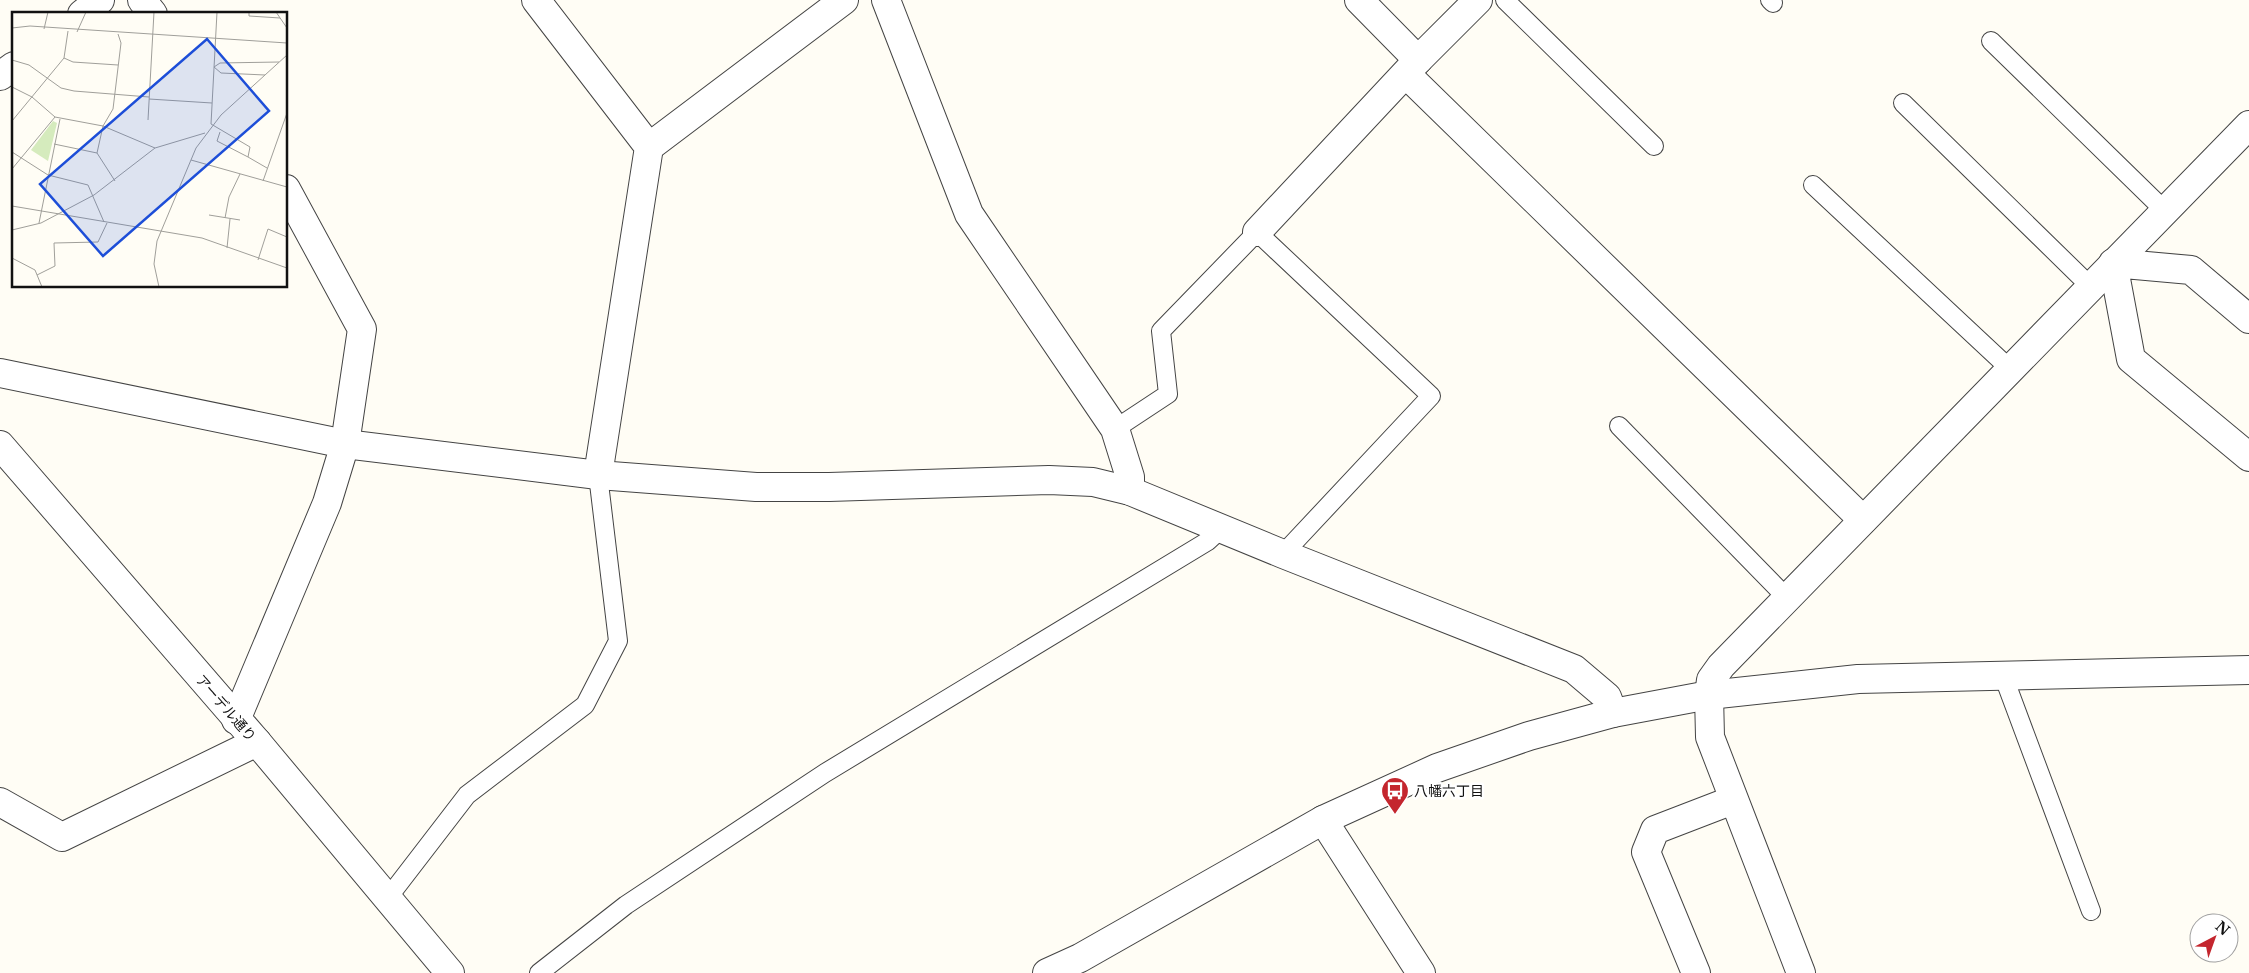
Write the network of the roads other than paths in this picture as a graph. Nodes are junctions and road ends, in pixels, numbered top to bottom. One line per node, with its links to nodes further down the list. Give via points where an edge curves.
1 (100, 0): 9 (street)
2 (142, 0): 10 (street)
3 (536, 0): 18 (street)
4 (844, 0): 18 (street)
5 (886, 0): 29 (street, via 969,214)
6 (1359, 0): 13 (street)
7 (1478, 0): 13 (street)
8 (1505, 0): 17 (lane)
9 (85, 12)
10 (151, 12)
11 (1991, 41): 21 (lane)
12 (12, 67): 14 (street)
13 (1412, 67): 22 (street); 35 (street)
14 (0, 76)
15 (1903, 103): 24 (lane)
16 (2249, 125): 21 (street)
17 (1654, 146)
18 (649, 147): 33 (street)
19 (1813, 185): 26 (lane)
20 (288, 193): 30 (street, via 362,329)
21 (2164, 210): 23 (street)
22 (1257, 232): 29 (lane, via 1161,331 1168,394); 37 (lane, via 1431,396)
23 (2113, 262): 24 (street); 25 (street, via 2191,270); 32 (street, via 2131,359)
24 (2090, 286): 26 (street)
25 (2249, 319)
26 (2010, 369): 35 (street)
27 (0, 374): 30 (street)
28 (1619, 426): 38 (lane)
29 (1115, 429): 34 (street, via 1130,477)
30 (345, 444): 33 (street); 43 (street, via 327,503)
31 (0, 445): 43 (street, アーデル通り)
32 (2249, 457)
33 (598, 475): 34 (street, via 756,487 1050,480 1093,482); 48 (lane, via 618,641 585,705 467,795)
34 (1130, 490): 36 (street)
35 (1863, 520): 38 (street)
36 (1221, 529): 37 (street); 52 (lane, via 1208,541 825,773 626,905)
37 (1283, 554): 42 (street, via 1574,669 1606,697)
38 (1787, 598): 41 (street, via 1721,666 1711,680)
39 (2248, 673): 40 (street)
40 (2003, 676): 41 (street, via 1858,679); 49 (lane)
41 (1709, 695): 42 (street); 45 (street, via 1710,736)
42 (1613, 713): 47 (street, via 1529,736 1437,768)
43 (236, 720): 44 (street, アーデル通り)
44 (257, 742): 46 (street, via 62,837); 48 (street, アーデル通り)
45 (1733, 800): 55 (street, via 1655,830 1646,852); 56 (street)
46 (3, 810)
47 (1323, 820): 50 (street); 54 (street)
48 (387, 899): 51 (street, アーデル通り)
49 (2091, 911)
50 (1084, 966): 53 (street)
51 (450, 973)
52 (538, 973)
53 (1047, 973)
54 (1422, 973)
55 (1696, 973)
56 (1801, 973)

